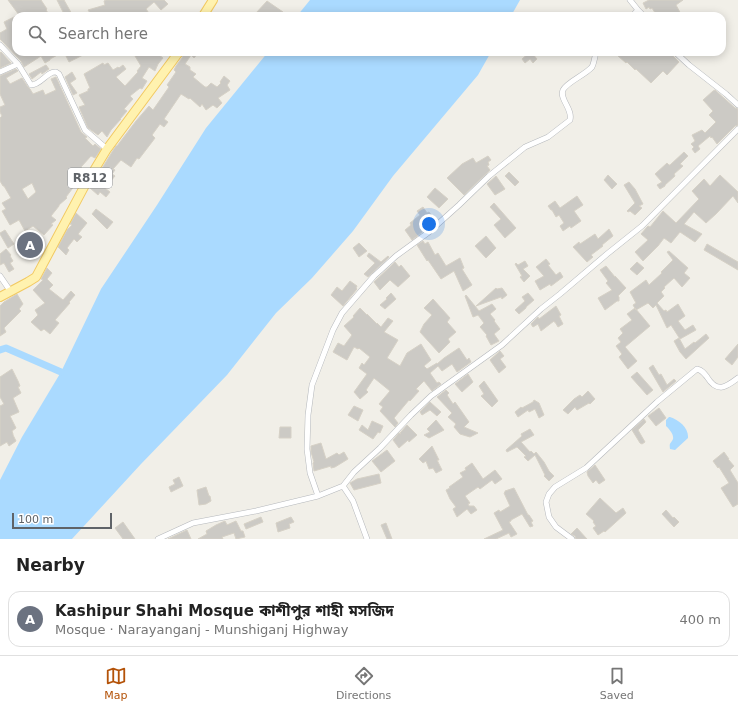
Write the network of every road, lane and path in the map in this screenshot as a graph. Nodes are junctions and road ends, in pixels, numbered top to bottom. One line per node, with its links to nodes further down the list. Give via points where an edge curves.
1 (213, 0): 4 (main road)
2 (630, 0): 3 (street)
3 (638, 10)
4 (206, 12)
5 (0, 45): 9 (street)
6 (176, 56): 13 (main road, R812)
7 (595, 56): 19 (street, via 592,66 584,75 563,90 563,97 571,113 570,120 548,137 525,147 489,176 429,232 374,276 342,313 312,385 308,415 307,449 310,473)
8 (679, 56): 11 (street)
9 (18, 64): 10 (street); 13 (street, via 29,83 33,85 54,71 58,74 85,130)
10 (0, 72)
11 (738, 105)
12 (738, 129): 18 (street, via 642,226 541,309 502,345 431,396)
13 (107, 149): 15 (main road, R812, via 36,277)
14 (0, 276): 15 (street)
15 (11, 292): 16 (main road, R812)
16 (0, 297)
17 (738, 378): 22 (street, via 726,386 715,386 697,369 586,468 554,487 546,502 548,517)
18 (343, 486): 19 (street); 21 (street, via 353,501)
19 (318, 496): 20 (street, via 256,511 193,522)
20 (158, 539)
21 (367, 539)
22 (572, 539)

